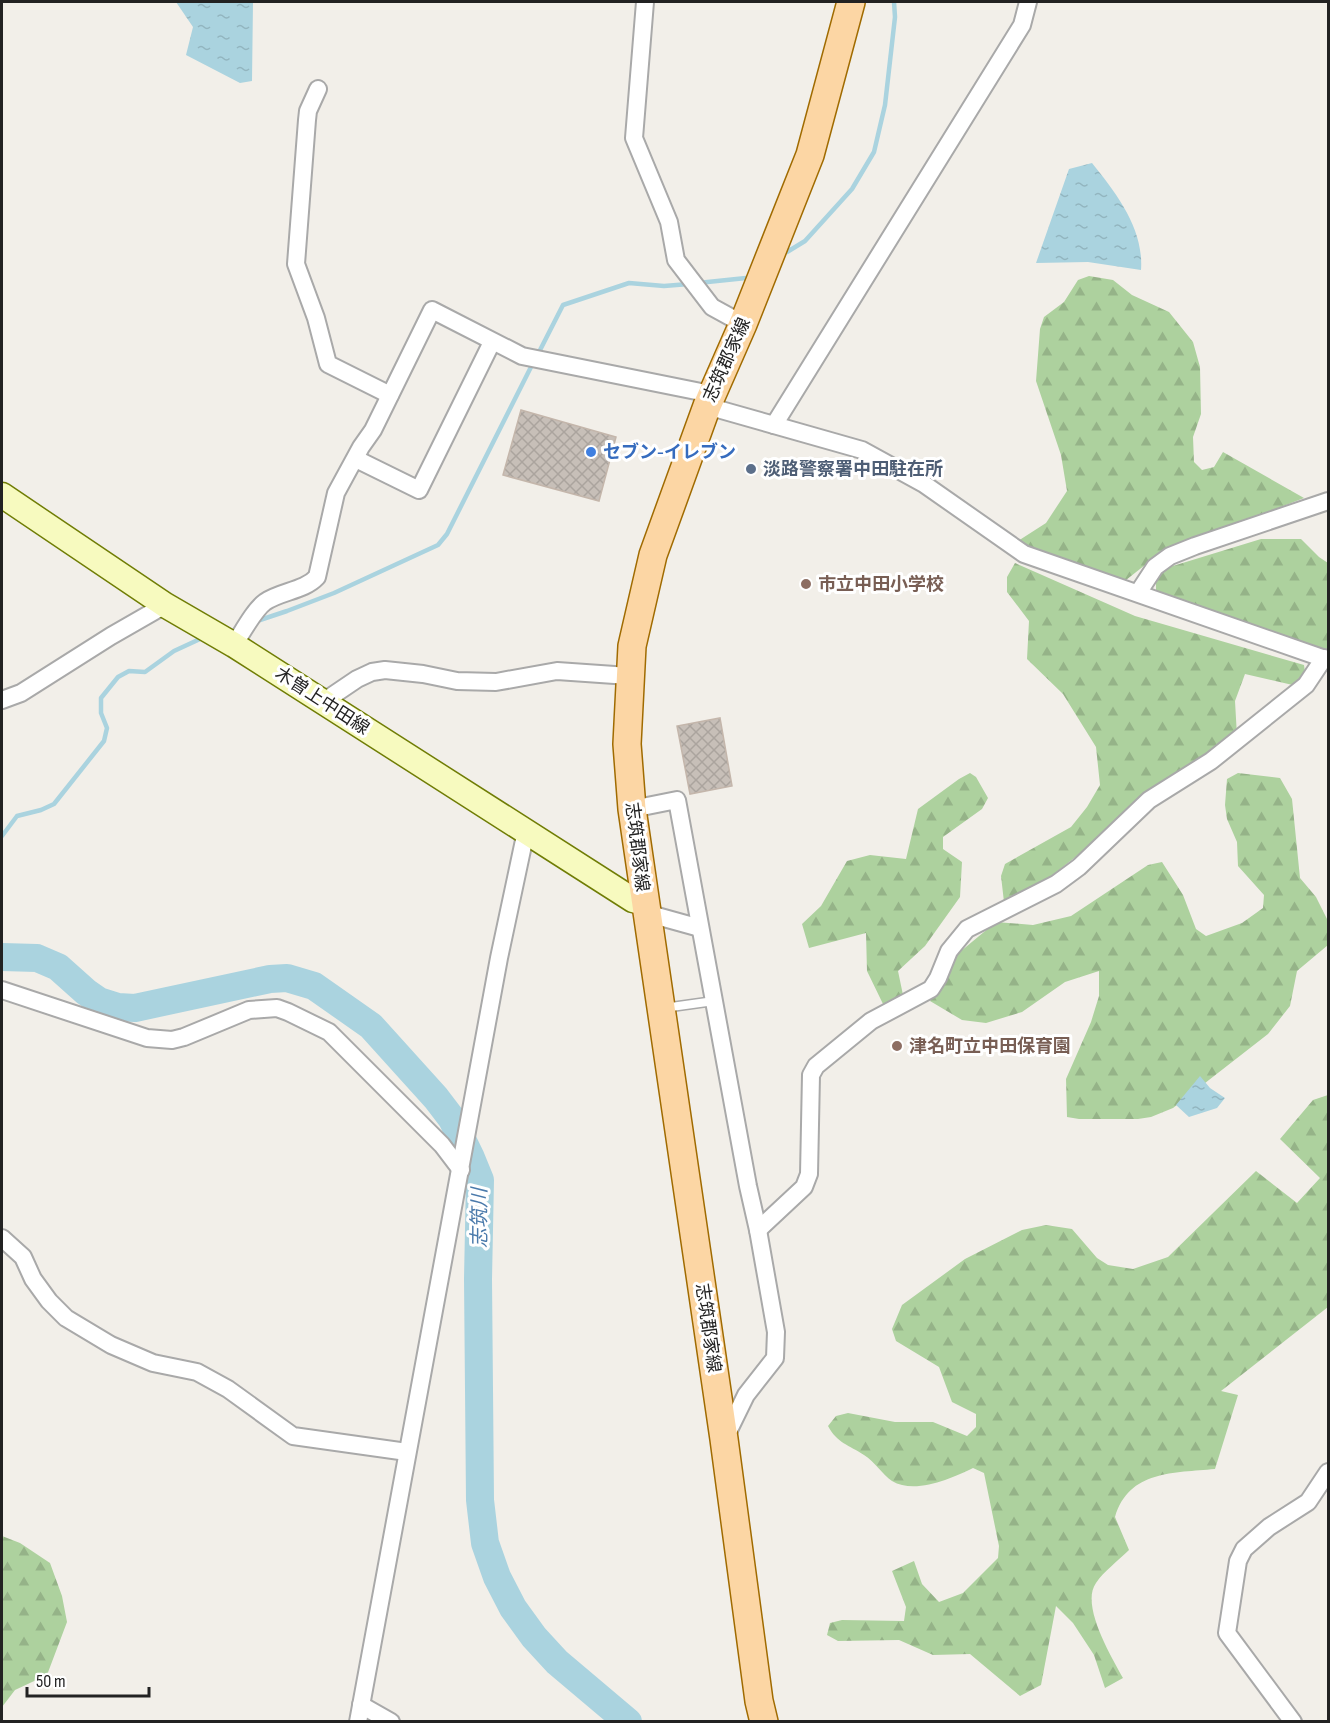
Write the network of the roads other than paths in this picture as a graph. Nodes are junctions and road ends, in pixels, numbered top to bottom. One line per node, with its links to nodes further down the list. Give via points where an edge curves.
1 (645, 2): 5 (street, via 634,138 669,222 676,260 712,307)
2 (851, 2): 5 (main road, 志筑郡家線, via 810,155)
3 (1028, 2): 9 (street, via 1022,26)
4 (318, 89): 7 (street, via 308,111 296,264 328,364)
5 (743, 324): 8 (main road, 志筑郡家線)
6 (492, 342): 7 (street, via 432,310); 8 (street, via 522,356); 10 (street, via 419,490)
7 (390, 395): 10 (street)
8 (709, 400): 9 (street); 17 (main road, 志筑郡家線, via 653,555)
9 (774, 425): 13 (street, via 862,450 924,484 1024,554)
10 (356, 459): 15 (street, via 336,493 317,577 266,602)
11 (2, 495): 14 (main road, 木曽上中田線)
12 (1329, 501): 13 (street, via 1170,556 1155,567)
13 (1138, 593): 16 (street)
14 (165, 605): 15 (main road, 木曽上中田線); 18 (street, via 21,693)
15 (234, 645): 19 (main road, 木曽上中田線)
16 (1326, 659): 28 (street, via 1306,685 1211,761 1149,800 1079,867 1056,884 964,931 931,988 871,1021 816,1066 811,1075 809,1174 804,1187)
17 (629, 676): 19 (street, via 557,671 496,682 457,681 385,670 357,679); 20 (main road, 志筑郡家線, via 627,744)
18 (2, 700)
19 (323, 702): 21 (main road, 木曽上中田線)
20 (632, 809): 22 (main road, 志筑郡家線); 23 (street, via 677,800)
21 (526, 831): 22 (main road, 木曽上中田線); 27 (street)
22 (646, 908): 23 (street); 26 (main road, 志筑郡家線)
23 (700, 928): 25 (street)
24 (2, 990): 27 (street, via 147,1038 184,1037 249,1010 277,1008 288,1012 329,1032)
25 (714, 1001): 26 (lane); 28 (street)
26 (660, 1008): 30 (main road, 志筑郡家線)
27 (461, 1167): 31 (street)
28 (758, 1230): 30 (street, via 776,1332 775,1358 746,1395)
29 (2, 1238): 31 (street, via 23,1257 33,1279 66,1318 111,1345 153,1363 197,1372 228,1389 293,1436)
30 (724, 1439): 36 (main road, 志筑郡家線)
31 (407, 1452): 33 (street)
32 (1329, 1472): 37 (street, via 1308,1502 1244,1549 1230,1606 1227,1634)
33 (361, 1705): 34 (street); 35 (street)
34 (358, 1722)
35 (391, 1722)
36 (764, 1722)
37 (1293, 1722)

